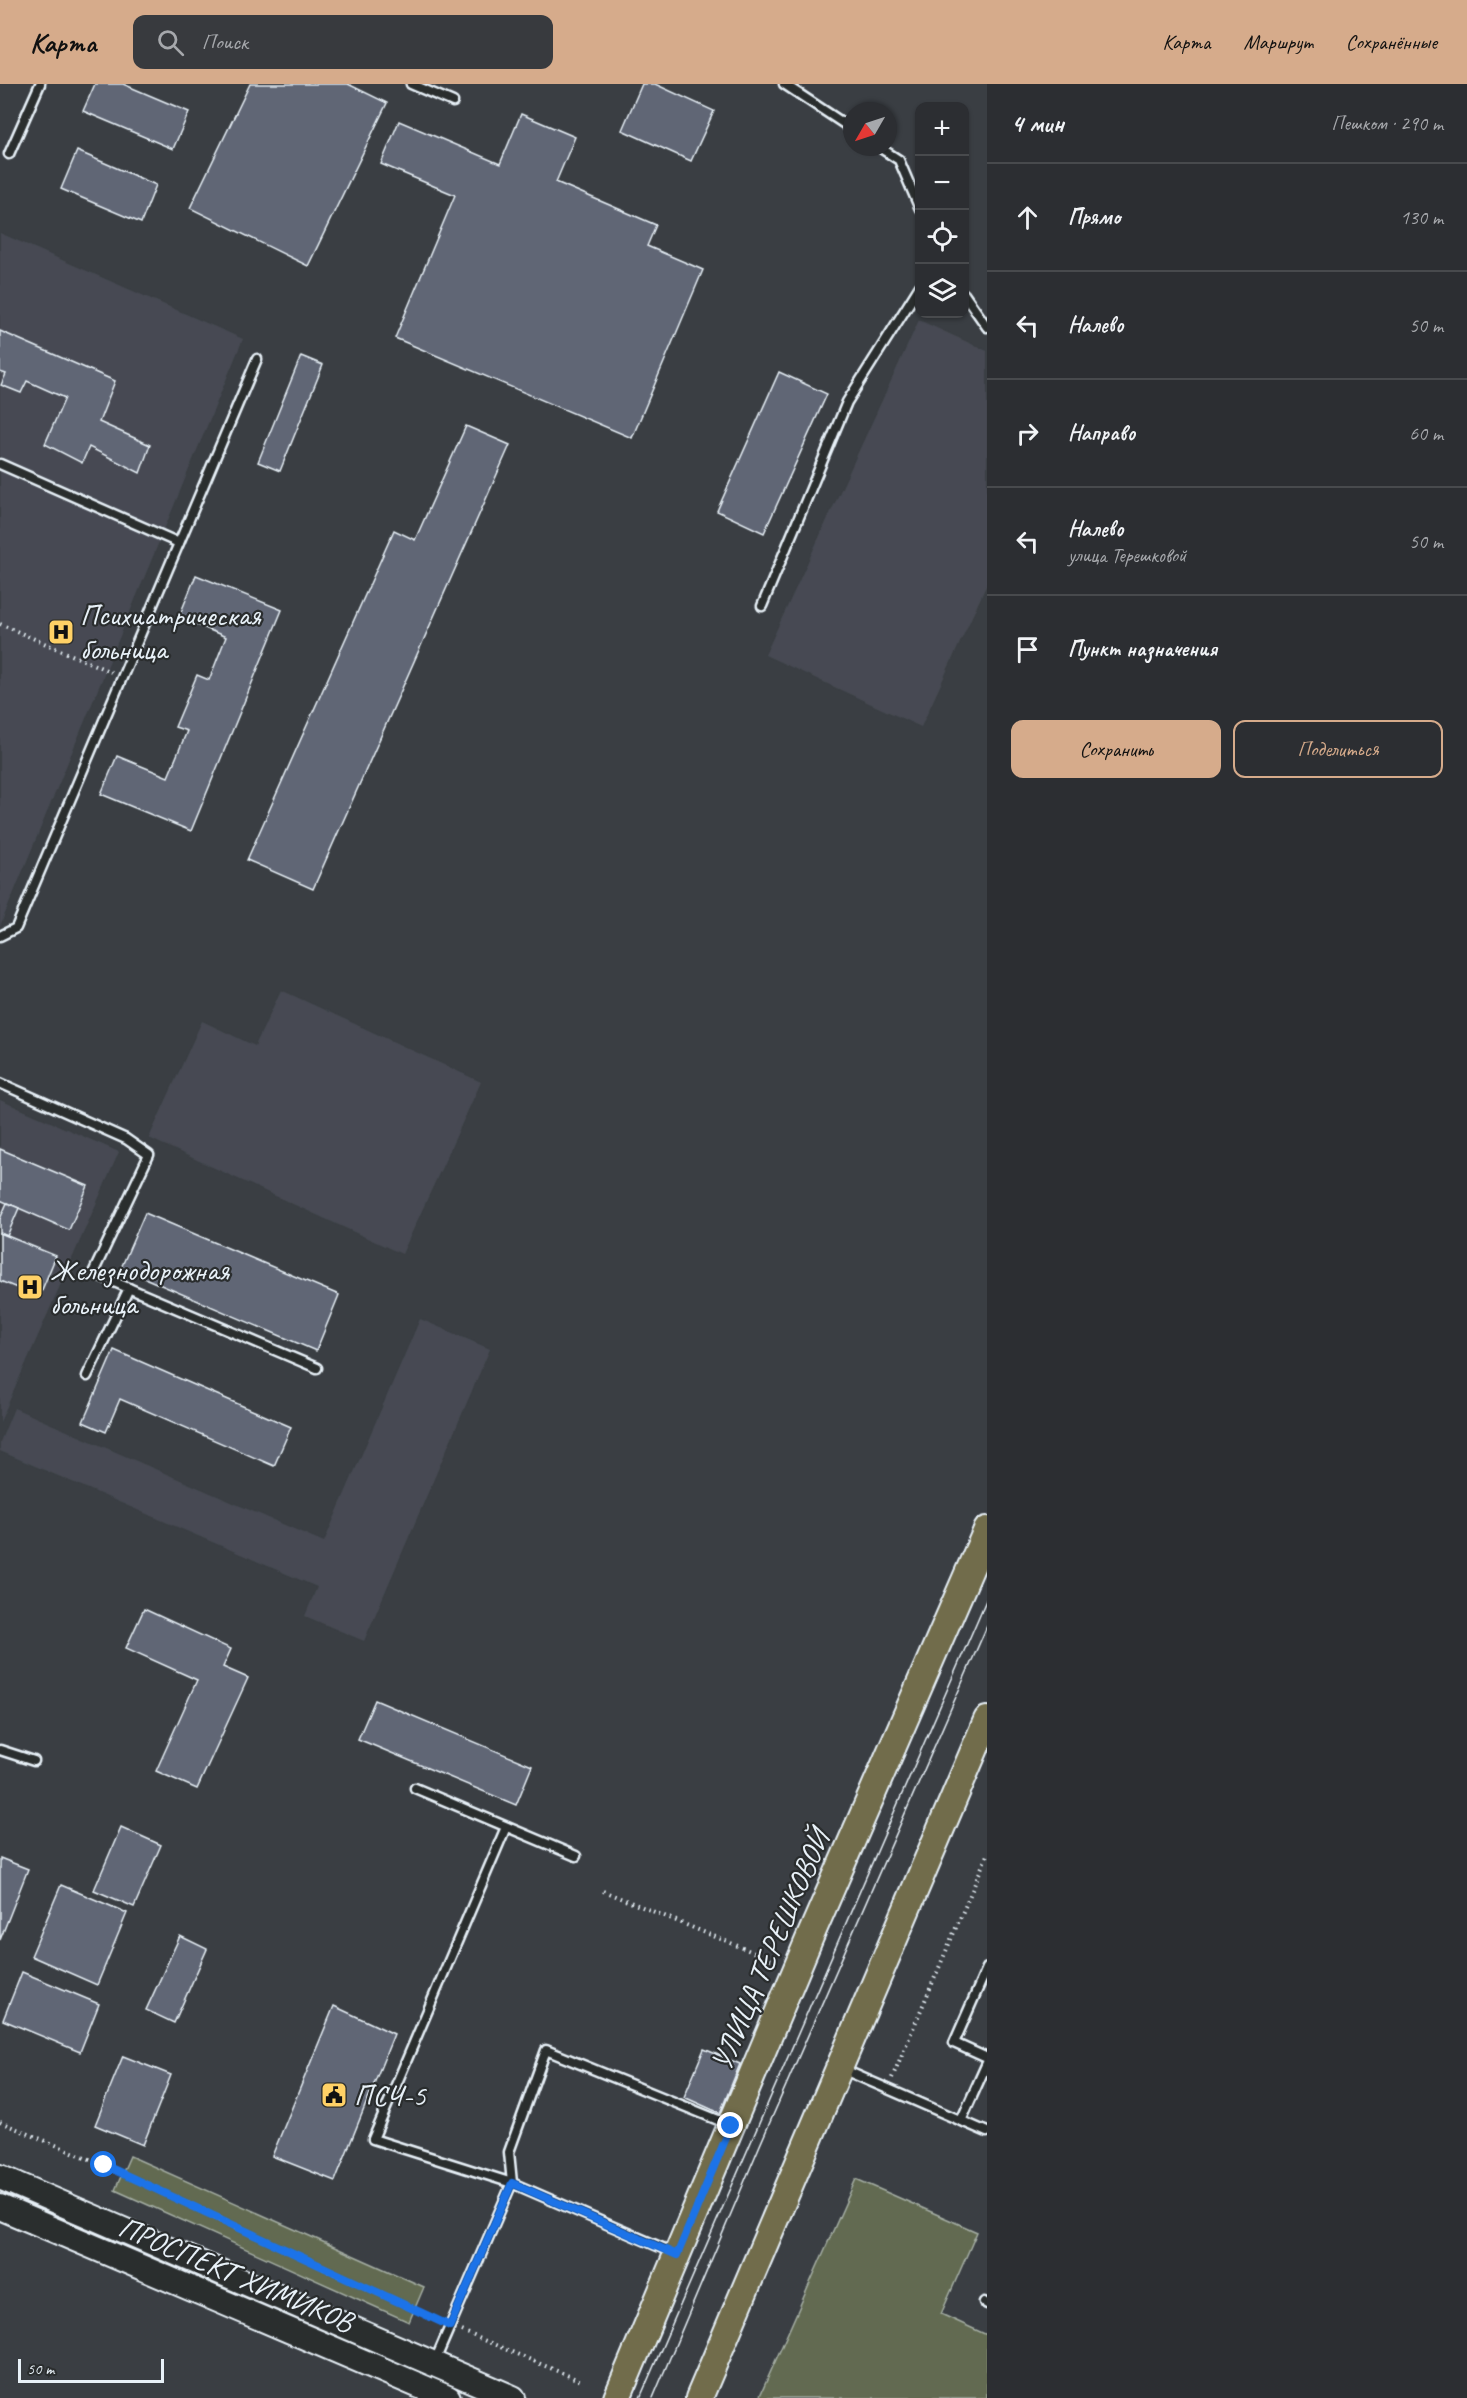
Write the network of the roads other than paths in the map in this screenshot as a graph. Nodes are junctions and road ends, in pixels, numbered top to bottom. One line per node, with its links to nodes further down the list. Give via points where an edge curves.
1 (40, 84): 6 (lane)
2 (411, 84): 4 (lane)
3 (784, 84): 5 (lane)
4 (453, 102)
5 (843, 123)
6 (9, 154)
7 (893, 156): 8 (lane, via 899,160)
8 (915, 197)
9 (915, 294): 15 (lane, via 847,402)
10 (969, 301): 11 (lane)
11 (987, 327)
12 (257, 359): 14 (lane)
13 (0, 465): 14 (lane)
14 (179, 543): 16 (lane, via 16,928)
15 (762, 606)
16 (0, 936)
17 (0, 1083): 18 (lane, via 126,1139 149,1155 93,1273)
18 (129, 1288): 19 (lane); 20 (lane)
19 (317, 1368)
20 (87, 1376)
21 (987, 1530): 33 (main road, УЛИЦА ТЕРЕШКОВОЙ)
22 (987, 1720): 31 (main road, via 975,1759)
23 (0, 1750): 24 (lane)
24 (34, 1761)
25 (415, 1788): 26 (lane)
26 (506, 1827): 27 (lane); 36 (lane, via 373,2139)
27 (576, 1856)
28 (987, 1968): 29 (lane, via 954,2043)
29 (987, 2058)
30 (987, 2063): 32 (lane)
31 (839, 2068): 32 (lane); 43 (main road)
32 (961, 2121): 34 (lane)
33 (731, 2126): 36 (lane, via 546,2049 509,2152); 38 (main road, УЛИЦА ТЕРЕШКОВОЙ)
34 (987, 2132)
35 (0, 2177): 39 (main road, ПРОСПЕКТ ХИМИКОВ)
36 (512, 2183): 38 (lane); 39 (lane)
37 (0, 2207): 40 (main road, ПРОСПЕКТ ХИМИКОВ)
38 (677, 2255): 42 (main road, УЛИЦА ТЕРЕШКОВОЙ)
39 (434, 2364): 41 (main road, ПРОСПЕКТ ХИМИКОВ)
40 (448, 2398)
41 (513, 2398)
42 (616, 2398)
43 (699, 2398)

